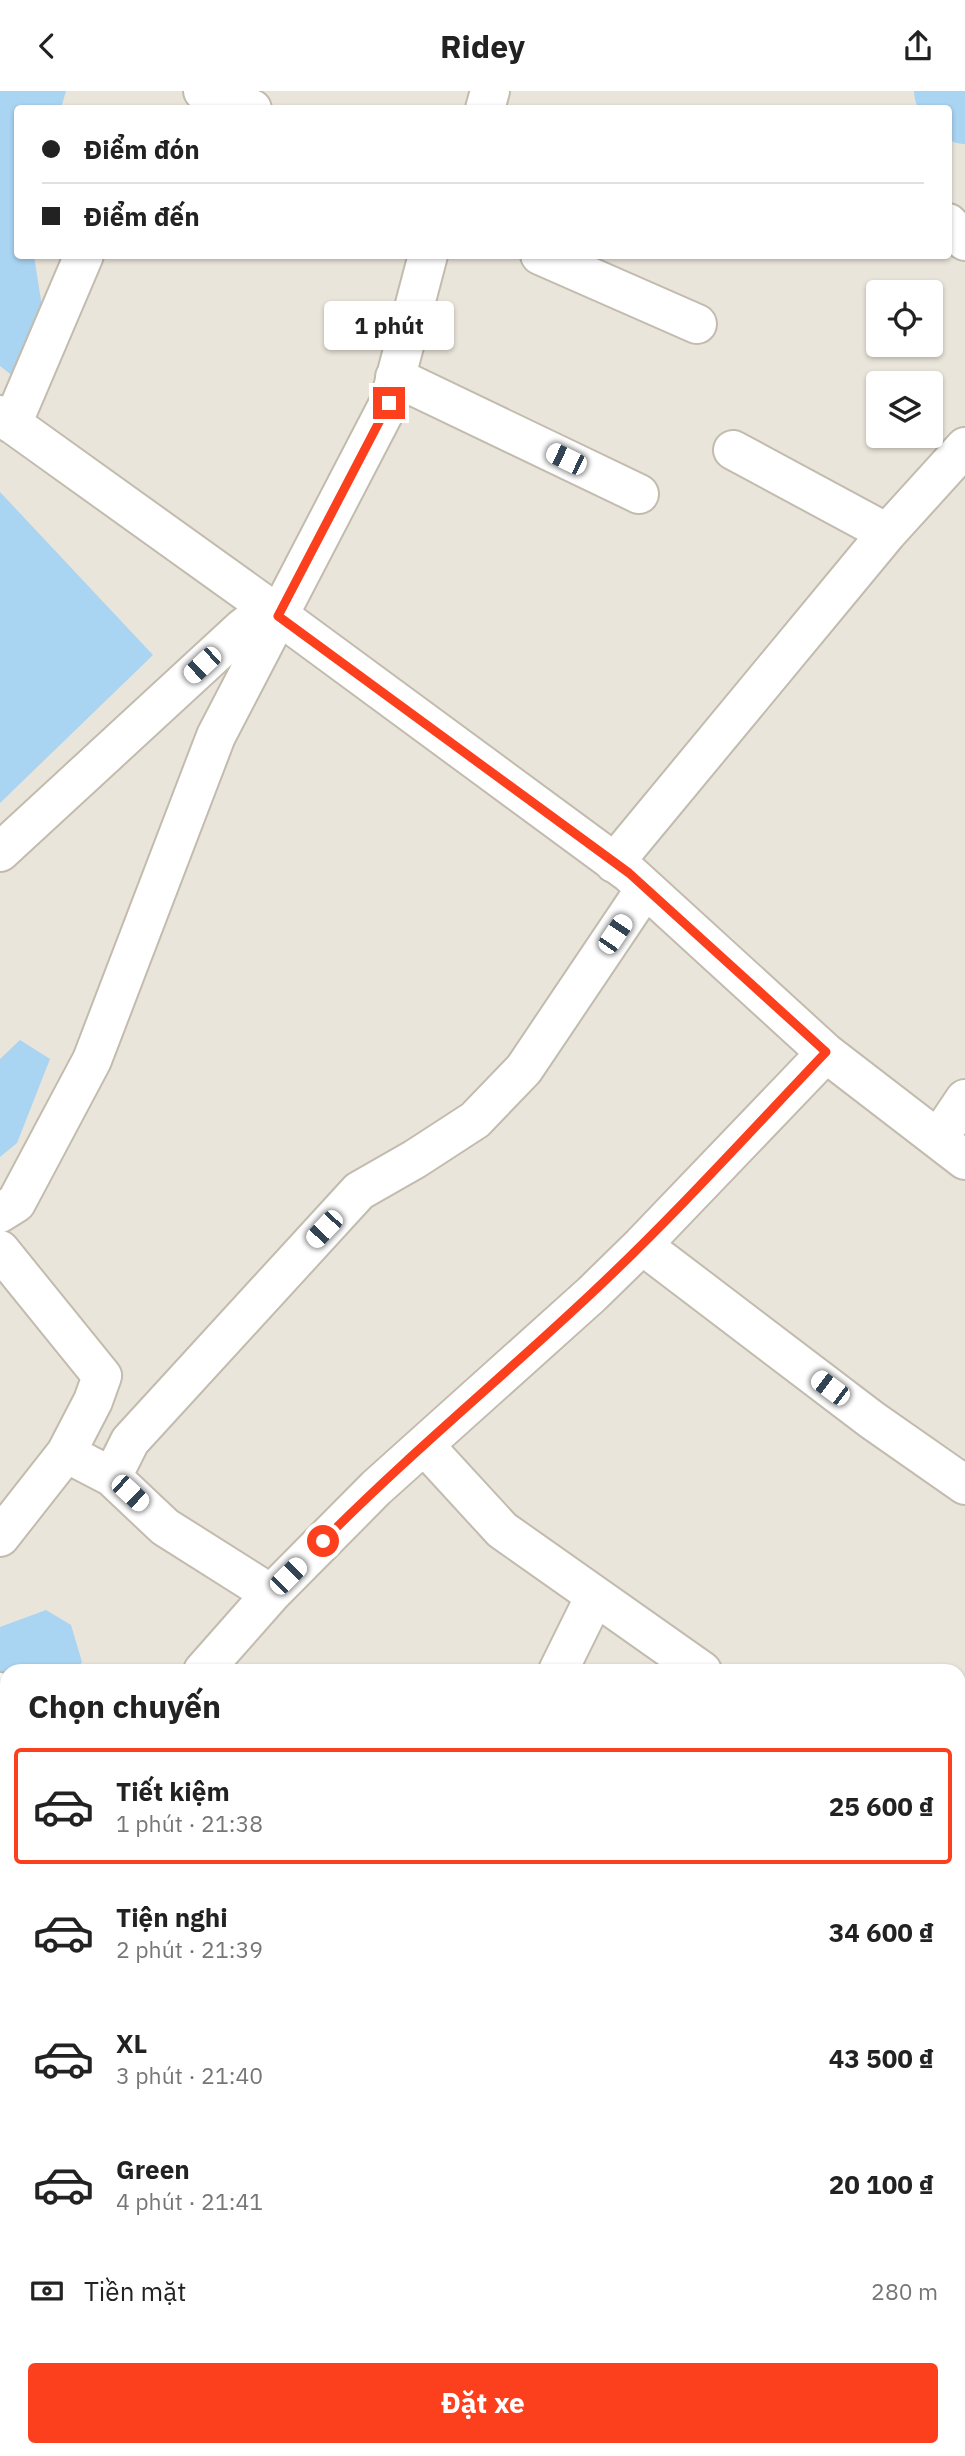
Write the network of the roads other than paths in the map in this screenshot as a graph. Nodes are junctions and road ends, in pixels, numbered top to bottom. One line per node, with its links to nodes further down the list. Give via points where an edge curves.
1 (203, 91): 2 (street)
2 (241, 105)
3 (952, 227): 4 (street)
4 (965, 241)
5 (82, 259): 10 (street)
6 (427, 259): 9 (street)
7 (549, 259): 8 (street)
8 (697, 324)
9 (396, 377): 13 (street); 15 (street, via 389,403)
10 (6, 419): 15 (street)
11 (965, 447): 14 (street)
12 (733, 450): 14 (street)
13 (639, 494)
14 (887, 533): 17 (street)
15 (274, 612): 16 (street, via 243,628); 17 (street); 22 (street, via 216,736 92,1060 16,1203)
16 (0, 852)
17 (614, 863): 18 (street)
18 (645, 889): 19 (street); 27 (street, via 524,1069 475,1121 359,1191 130,1441)
19 (826, 1052): 21 (street); 23 (street)
20 (965, 1099): 21 (street)
21 (951, 1149)
22 (0, 1213)
23 (642, 1245): 25 (street); 28 (street)
24 (0, 1250): 26 (street, via 102,1376)
25 (424, 1445): 30 (street); 31 (street, via 502,1530)
26 (65, 1453): 27 (street); 29 (street)
27 (112, 1477): 30 (street, via 165,1527)
28 (965, 1485)
29 (0, 1537)
30 (271, 1594): 32 (street)
31 (594, 1596): 33 (street); 34 (street)
32 (209, 1664)
33 (561, 1664)
34 (692, 1664)

